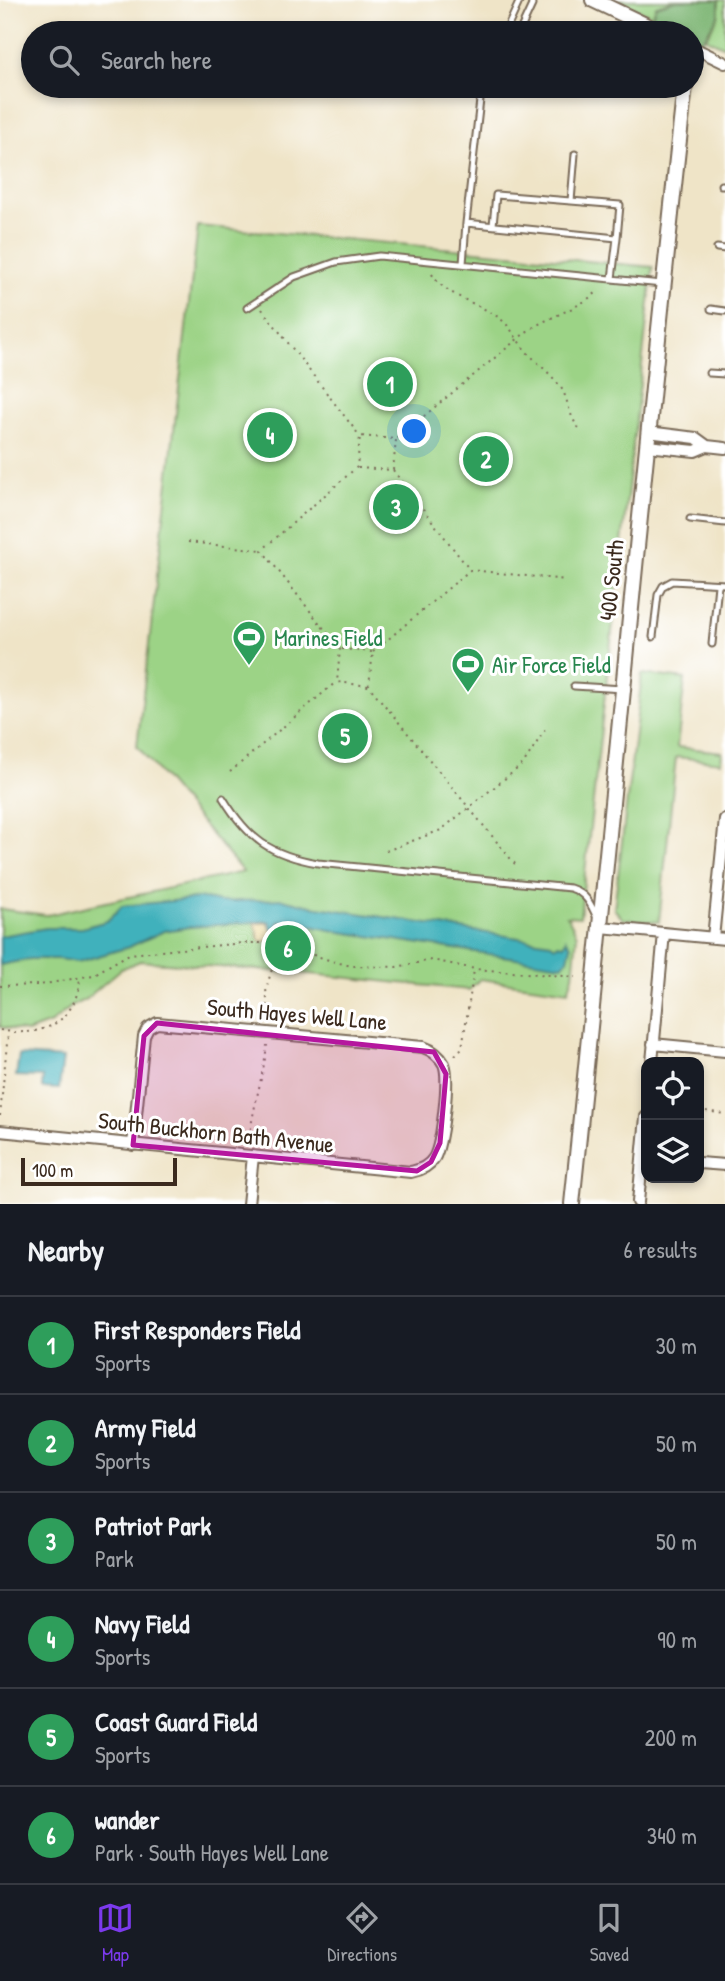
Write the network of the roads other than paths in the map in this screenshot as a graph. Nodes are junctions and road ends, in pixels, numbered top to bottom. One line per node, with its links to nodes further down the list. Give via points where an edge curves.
1 (520, 0): 4 (lane)
2 (531, 0): 5 (lane)
3 (593, 0): 6 (street)
4 (510, 21)
5 (525, 21)
6 (637, 21)
7 (704, 53): 8 (street)
8 (725, 63)
9 (481, 98): 13 (lane)
10 (684, 98): 20 (street, 400 South)
11 (575, 154): 12 (lane)
12 (571, 201): 14 (lane, via 496,195); 15 (lane, via 620,205)
13 (466, 223): 14 (lane); 18 (lane)
14 (493, 225): 15 (lane)
15 (617, 238): 19 (lane)
16 (717, 248): 17 (lane)
17 (725, 249)
18 (463, 264): 19 (lane); 21 (lane, via 379,256 336,262 295,277)
19 (612, 279): 20 (lane)
20 (662, 284): 26 (street, 400 South)
21 (247, 308)
22 (711, 309): 23 (lane)
23 (725, 311)
24 (709, 373): 25 (lane)
25 (725, 374)
26 (648, 439): 27 (street, via 696,438 707,446); 34 (street, 400 South)
27 (725, 448)
28 (690, 519): 29 (lane)
29 (725, 523)
30 (722, 585): 31 (lane, via 672,581 663,586); 32 (lane)
31 (653, 637)
32 (712, 644)
33 (574, 686): 34 (lane)
34 (623, 689): 37 (street, 400 South)
35 (223, 798): 37 (lane, via 257,840 279,853 580,891)
36 (725, 819): 39 (street)
37 (601, 927): 38 (street); 52 (street, 400 South)
38 (664, 933): 39 (street); 40 (street)
39 (719, 939)
40 (653, 1044): 41 (street); 42 (street)
41 (725, 1051)
42 (652, 1057)
43 (0, 1131): 44 (street, South Buckhorn Bath Avenue)
44 (133, 1144): 45 (street, South Buckhorn Bath Avenue); 48 (street, South Hayes Well Lane, via 144,1036 151,1026 164,1022 429,1049 438,1056 446,1074 440,1143)
45 (253, 1156): 48 (street, South Buckhorn Bath Avenue, via 411,1172); 51 (street)
46 (704, 1163): 47 (street)
47 (725, 1165)
48 (427, 1166)
49 (641, 1180): 50 (street)
50 (638, 1202)
51 (248, 1204)
52 (572, 1204)

